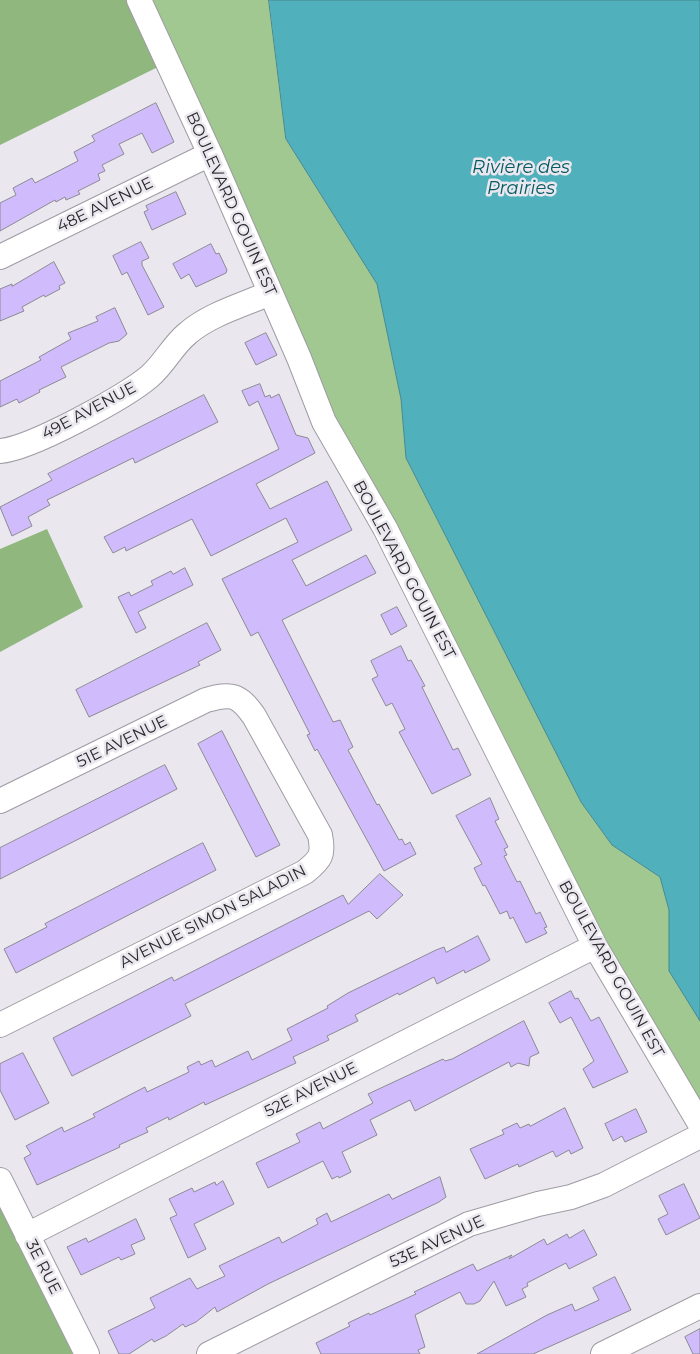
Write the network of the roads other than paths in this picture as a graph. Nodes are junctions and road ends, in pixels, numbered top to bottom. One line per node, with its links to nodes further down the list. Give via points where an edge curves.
1 (139, 0): 2 (street, BOULEVARD GOUIN EST)
2 (210, 154): 3 (street, 48E AVENUE); 4 (street, BOULEVARD GOUIN EST)
3 (0, 257)
4 (270, 293): 5 (street, 49E AVENUE, via 186,334 151,375 129,393 34,440); 8 (street, BOULEVARD GOUIN EST, via 324,422 385,528)
5 (0, 451)
6 (244, 702): 7 (street, 51E AVENUE, via 235,696 225,695 206,700); 9 (street, AVENUE SIMON SALADIN, via 320,835 322,848 317,862 296,876)
7 (0, 800)
8 (595, 946): 10 (street, BOULEVARD GOUIN EST); 13 (street, 52E AVENUE)
9 (0, 1025)
10 (700, 1124)
11 (700, 1136): 16 (street, 53E AVENUE, via 604,1185 469,1224)
12 (0, 1180): 13 (street, 3E RUE)
13 (27, 1235): 15 (street, 3E RUE)
14 (700, 1306): 17 (street)
15 (87, 1354)
16 (209, 1354)
17 (603, 1354)

